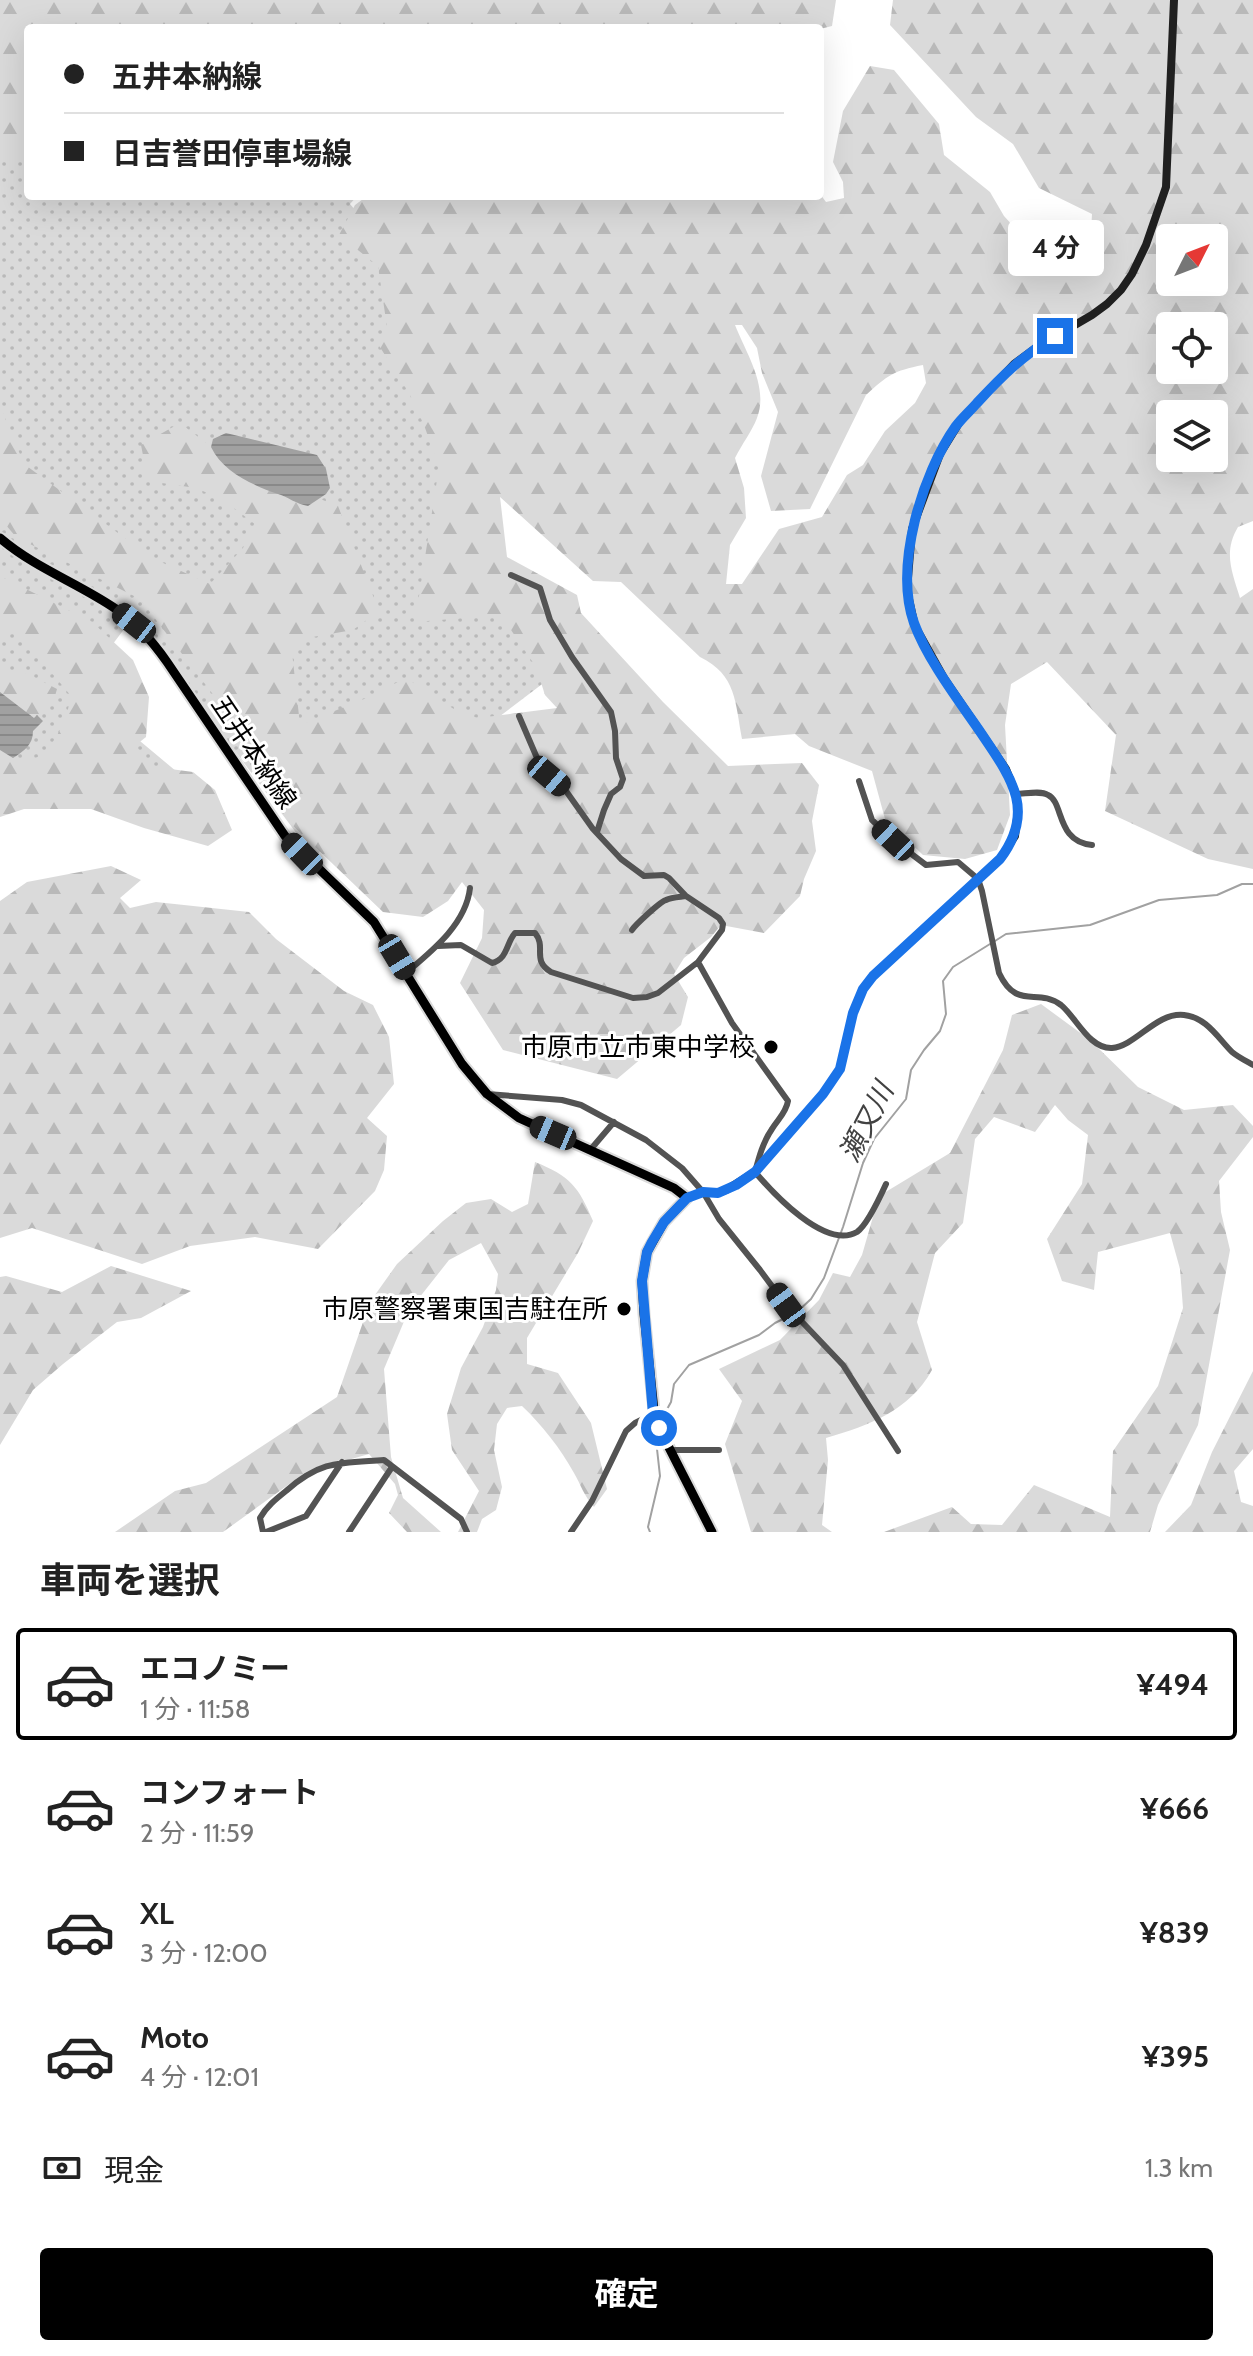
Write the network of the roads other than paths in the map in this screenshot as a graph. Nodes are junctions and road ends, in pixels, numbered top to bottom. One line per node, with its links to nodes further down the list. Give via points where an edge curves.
1 (1174, 0): 6 (main road, via 1166,187 1132,274 1107,304 1014,364 961,420 940,454 912,529 907,590 915,626 1006,769)
2 (0, 538): 15 (main road, 五井本納線, via 118,610 147,635 285,836 374,922)
3 (511, 575): 7 (street, via 540,588 550,620 611,712 623,779 611,794)
4 (519, 716): 7 (street, via 540,765)
5 (859, 781): 9 (street, via 872,820 893,840 926,865 958,862)
6 (1016, 794): 8 (street, via 1050,795 1064,826 1080,842); 9 (main road, via 1015,836)
7 (597, 832): 11 (street, via 634,870 644,876 664,875)
8 (1092, 845)
9 (978, 879): 16 (street, via 999,973 1013,992 1057,1002 1097,1045 1110,1048 1169,1016 1200,1019 1233,1053); 20 (main road, via 863,989 840,1069)
10 (470, 888): 13 (street, via 469,899)
11 (686, 896): 12 (street, via 663,901); 14 (street, via 723,924)
12 (632, 930)
13 (438, 946): 14 (street, via 461,945 492,963 505,954 515,933 535,933 543,968 633,998 658,993); 15 (street)
14 (698, 962): 20 (street, via 732,1023 788,1101)
15 (407, 972): 17 (main road, 五井本納線, via 462,1064)
16 (1253, 1065)
17 (487, 1094): 18 (street, via 562,1100); 19 (main road, 五井本納線, via 519,1118)
18 (614, 1122): 19 (street); 22 (street, via 668,1155)
19 (591, 1149): 23 (main road, 五井本納線)
20 (755, 1172): 21 (street, via 787,1206 826,1232 841,1235 863,1226); 22 (main road, via 718,1193)
21 (886, 1184)
22 (703, 1192): 23 (main road); 27 (street, via 786,1305 843,1365)
23 (687, 1198): 24 (main road, via 658,1231 644,1266)
24 (653, 1414): 25 (main road); 33 (street, via 626,1431)
25 (670, 1450): 26 (street); 34 (main road)
26 (719, 1450)
27 (898, 1451)
28 (342, 1462): 29 (street, via 384,1460); 30 (street, via 306,1516); 30 (street, via 325,1465 277,1498 260,1518)
29 (392, 1467): 31 (street); 32 (street, via 461,1519)
30 (265, 1532)
31 (349, 1532)
32 (467, 1532)
33 (571, 1532)
34 (712, 1532)

